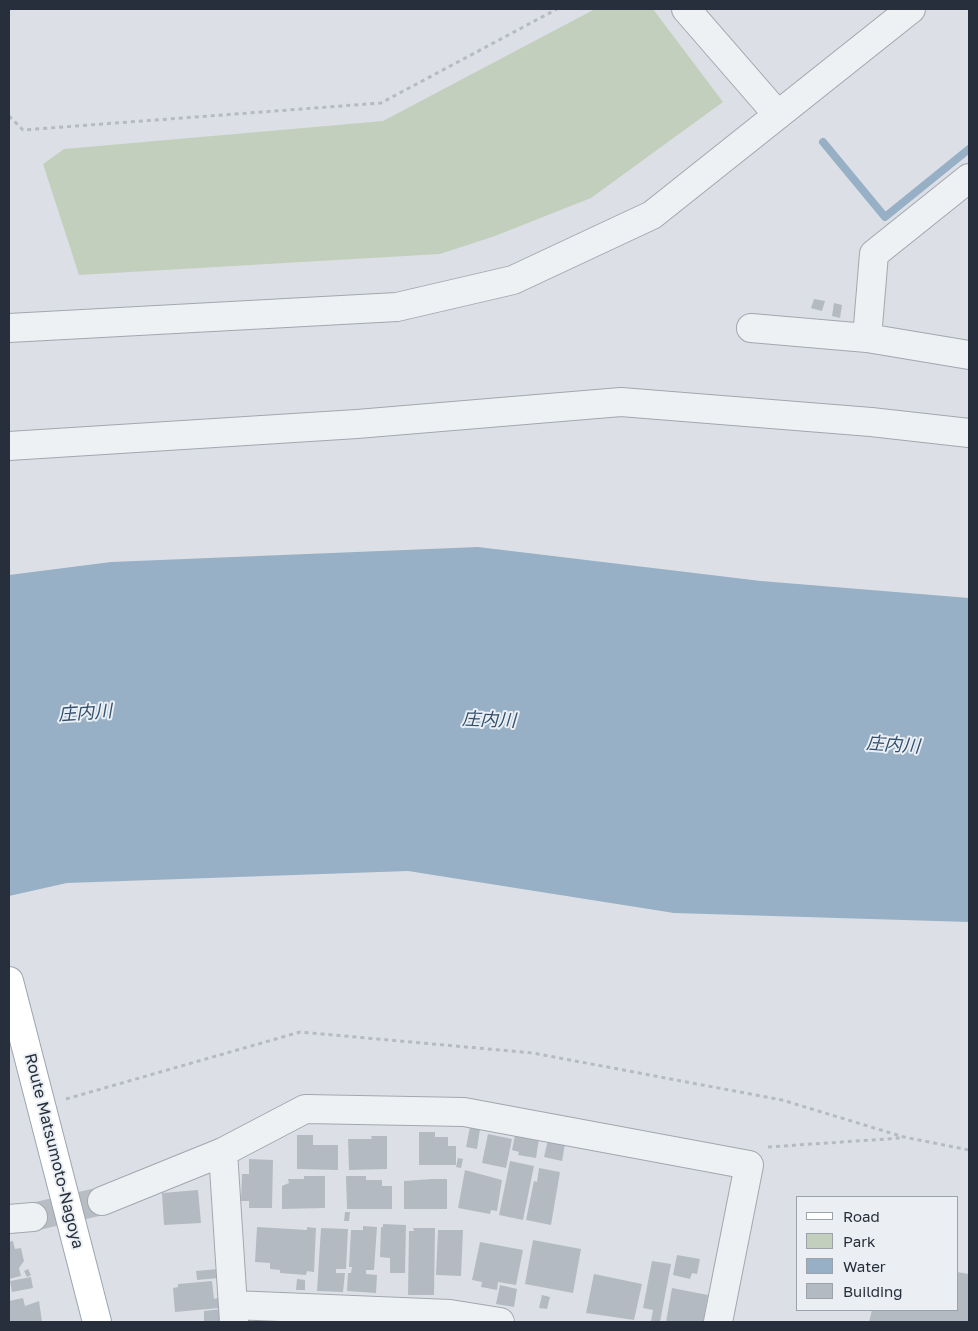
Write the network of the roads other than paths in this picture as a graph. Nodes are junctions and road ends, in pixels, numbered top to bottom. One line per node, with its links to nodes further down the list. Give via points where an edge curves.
1 (686, 9): 3 (street)
2 (911, 9): 3 (street)
3 (778, 115): 5 (street, via 652,215 513,280 397,307)
4 (969, 178): 7 (street, via 874,254)
5 (9, 328)
6 (751, 328): 7 (street)
7 (867, 338): 8 (street)
8 (969, 355)
9 (969, 433): 10 (street, via 621,402 357,424)
10 (9, 446)
11 (9, 981): 15 (main road, Route Matsumoto-Nagoya)
12 (223, 1152): 13 (street); 14 (street); 17 (street, via 305,1109 454,1112 749,1165)
13 (102, 1201)
14 (233, 1314): 16 (street, via 450,1314)
15 (98, 1322)
16 (500, 1322)
17 (718, 1322)

